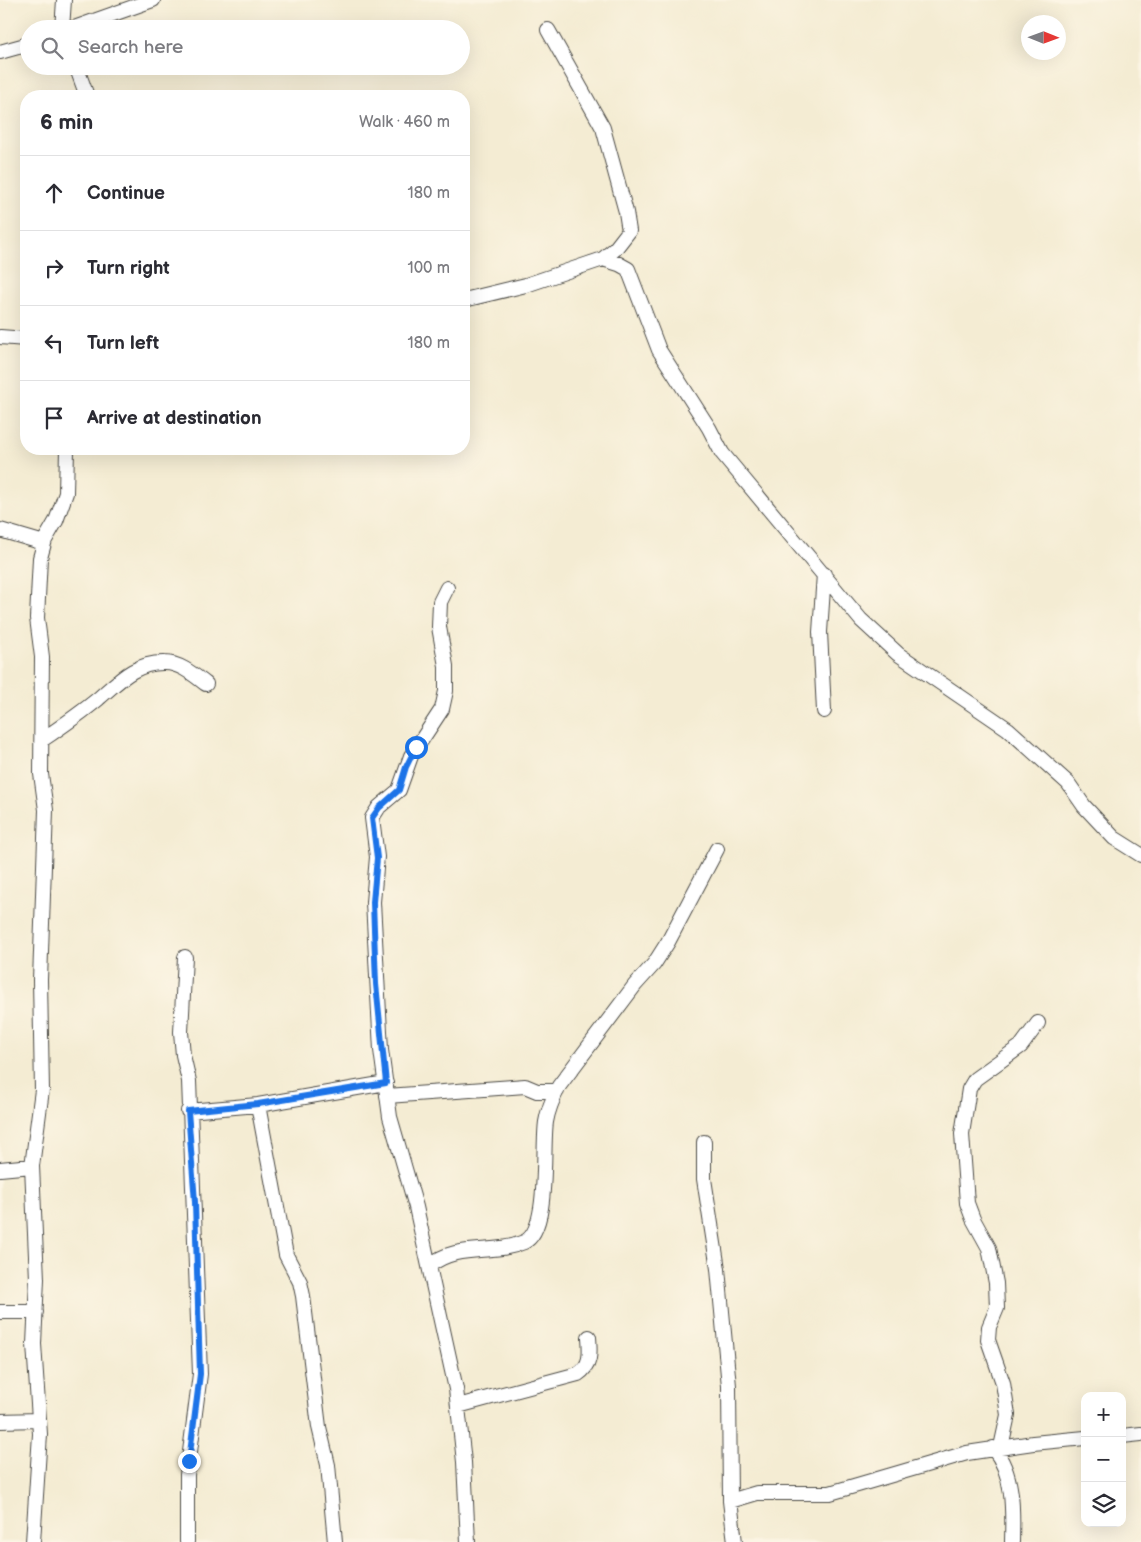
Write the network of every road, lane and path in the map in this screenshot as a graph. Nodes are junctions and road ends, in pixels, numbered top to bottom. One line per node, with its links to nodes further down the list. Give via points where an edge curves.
1 (64, 0): 3 (street)
2 (153, 0): 4 (street)
3 (63, 20)
4 (96, 20)
5 (548, 30): 10 (street, via 602,128 626,212 629,231)
6 (20, 46): 7 (street)
7 (0, 52)
8 (79, 75): 9 (street)
9 (85, 90)
10 (603, 260): 11 (street, via 536,282); 17 (street, via 628,269 659,350 722,453)
11 (470, 298)
12 (0, 337): 13 (street)
13 (20, 339)
14 (67, 455): 16 (street, via 66,492 56,522)
15 (0, 530): 16 (street)
16 (44, 543): 21 (street, via 40,558 37,618 42,657)
17 (824, 574): 20 (street, via 820,632); 23 (street, via 861,620 898,654 1008,729 1068,783 1114,838)
18 (448, 588): 26 (street, via 440,602 439,627 446,666 442,709 411,756 399,790 372,818 377,858 373,902 376,975)
19 (206, 684): 21 (street, via 183,668 165,663 144,666 119,679 100,698)
20 (824, 711)
21 (42, 740): 33 (street, via 46,810 40,980 42,1090)
22 (717, 849): 28 (street, via 654,964)
23 (1141, 855)
24 (185, 957): 30 (street, via 181,1032 188,1081)
25 (1038, 1023): 45 (street, via 1021,1046 975,1079 969,1089 962,1134 967,1203 972,1219 989,1248 996,1283 997,1308 989,1327 988,1340 1003,1383 1008,1416)
26 (387, 1090): 27 (street, via 482,1091 525,1086); 29 (street); 35 (street, via 390,1117)
27 (537, 1091): 28 (street); 31 (street)
28 (557, 1091): 31 (street)
29 (258, 1104): 30 (street); 49 (street, via 286,1255 300,1282 303,1296 319,1427 328,1465)
30 (188, 1111): 48 (street, via 195,1202 200,1374 187,1475)
31 (548, 1112): 35 (street, via 541,1207 535,1233 525,1242 508,1247 444,1255)
32 (704, 1142): 46 (street, via 704,1179 718,1269 729,1386)
33 (32, 1166): 34 (street); 37 (street)
34 (0, 1170)
35 (429, 1266): 39 (street)
36 (0, 1312): 37 (street)
37 (36, 1312): 40 (street, via 34,1344)
38 (589, 1337): 39 (street, via 589,1361 578,1374)
39 (458, 1406): 50 (street)
40 (39, 1420): 41 (street); 47 (street)
41 (0, 1421)
42 (1141, 1434): 43 (street)
43 (1126, 1436)
44 (1081, 1438): 45 (street)
45 (997, 1447): 46 (street, via 911,1468 839,1491 757,1492); 52 (street, via 1007,1474 1012,1507)
46 (730, 1501): 51 (street)
47 (33, 1542)
48 (187, 1542)
49 (334, 1542)
50 (468, 1542)
51 (735, 1542)
52 (1012, 1542)

